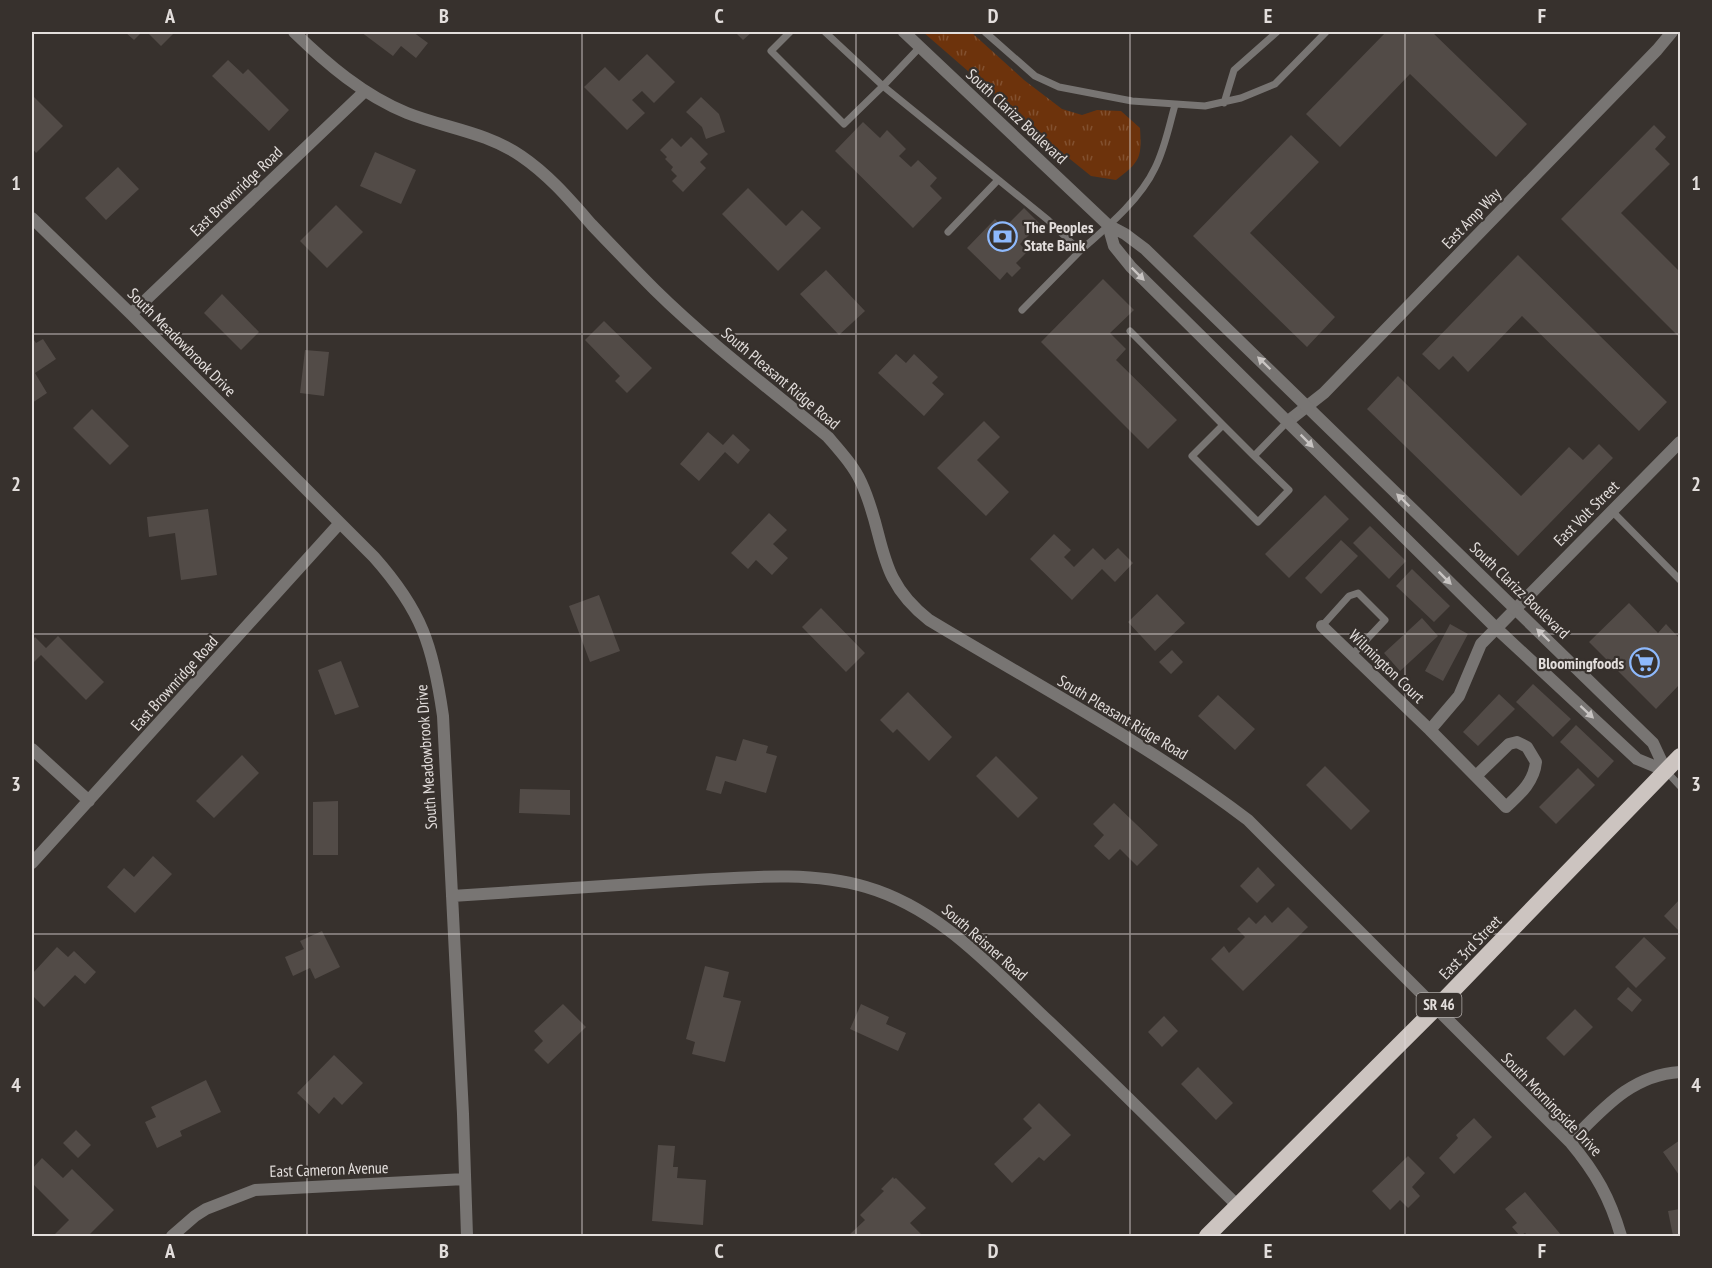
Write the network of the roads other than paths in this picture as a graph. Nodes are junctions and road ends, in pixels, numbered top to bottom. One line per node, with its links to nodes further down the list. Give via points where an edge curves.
1 (790, 32): 10 (lane, via 771,51 844,124)
2 (825, 32): 10 (lane)
3 (903, 32): 9 (street, South Clarizz Boulevard)
4 (985, 32): 13 (lane, via 1035,76 1059,87)
5 (1277, 32): 12 (lane, via 1234,70)
6 (1326, 32): 12 (lane, via 1275,84)
7 (1672, 32): 22 (street, East Amp Way)
8 (301, 34): 11 (street, South Pleasant Ridge Road)
9 (920, 47): 10 (lane); 16 (street, South Clarizz Boulevard)
10 (883, 86): 14 (lane)
11 (364, 92): 20 (street, East Brownridge Road); 43 (street, South Pleasant Ridge Road, via 408,113 491,139 549,177 665,300 840,451 860,480 889,572 918,612 1125,736 1201,784 1248,820)
12 (1224, 103): 13 (lane)
13 (1175, 105): 16 (lane, via 1155,170)
14 (998, 180): 17 (lane); 18 (lane)
15 (32, 218): 20 (street, South Meadowbrook Drive)
16 (1108, 225): 18 (lane); 22 (street, South Clarizz Boulevard, one-way to 16, via 1145,249); 23 (street, South Clarizz Boulevard, one-way to 23, via 1114,246 1131,267)
17 (948, 232)
18 (1080, 251): 19 (lane)
19 (1022, 310)
20 (131, 314): 28 (street, South Meadowbrook Drive)
21 (1130, 331): 24 (lane)
22 (1308, 406): 23 (street, East Amp Way); 30 (street, South Clarizz Boulevard, one-way to 22)
23 (1287, 422): 26 (lane); 32 (street, South Clarizz Boulevard, one-way to 32)
24 (1223, 425): 26 (lane); 26 (lane, via 1192,456 1258,522 1289,490)
25 (1680, 442): 27 (street, East Volt Street)
26 (1254, 456)
27 (1612, 511): 29 (lane); 30 (street, East Volt Street)
28 (339, 524): 40 (street, East Brownridge Road); 42 (street, South Meadowbrook Drive, via 398,586 420,622 431,650 442,716)
29 (1680, 580)
30 (1515, 609): 32 (street); 37 (street, South Clarizz Boulevard, one-way to 30, via 1653,743)
31 (1322, 626): 33 (street, Wilmington Court); 33 (lane, via 1349,596 1359,593 1385,620)
32 (1496, 628): 34 (street, via 1481,644 1459,696); 37 (street, South Clarizz Boulevard, one-way to 37, via 1637,759)
33 (1352, 655): 34 (street, Wilmington Court)
34 (1430, 730): 38 (street, Wilmington Court)
35 (32, 749): 40 (street)
36 (1680, 756): 37 (highway, East 3rd Street / SR 46)
37 (1666, 771): 39 (lane); 43 (highway, East 3rd Street / SR 46)
38 (1476, 776): 38 (street, Wilmington Court, via 1506,807 1532,779 1536,762 1527,747 1517,742 1509,744)
39 (1680, 786)
40 (89, 801): 41 (street, East Brownridge Road)
41 (32, 863)
42 (452, 896): 46 (street, South Meadowbrook Drive); 47 (street, South Reisner Road, via 773,877 837,881 894,897 932,918 977,953)
43 (1436, 1009): 45 (street, South Morningside Drive); 47 (highway, East 3rd Street / SR 46)
44 (1680, 1072): 45 (street, via 1643,1080 1626,1090)
45 (1570, 1142): 51 (street, South Morningside Drive, via 1607,1194)
46 (465, 1179): 48 (street, East Cameron Avenue, via 255,1190 206,1209); 49 (street, South Meadowbrook Drive)
47 (1238, 1206): 50 (highway, East 3rd Street / SR 46)
48 (172, 1236)
49 (467, 1236)
50 (1207, 1236)
51 (1621, 1236)

